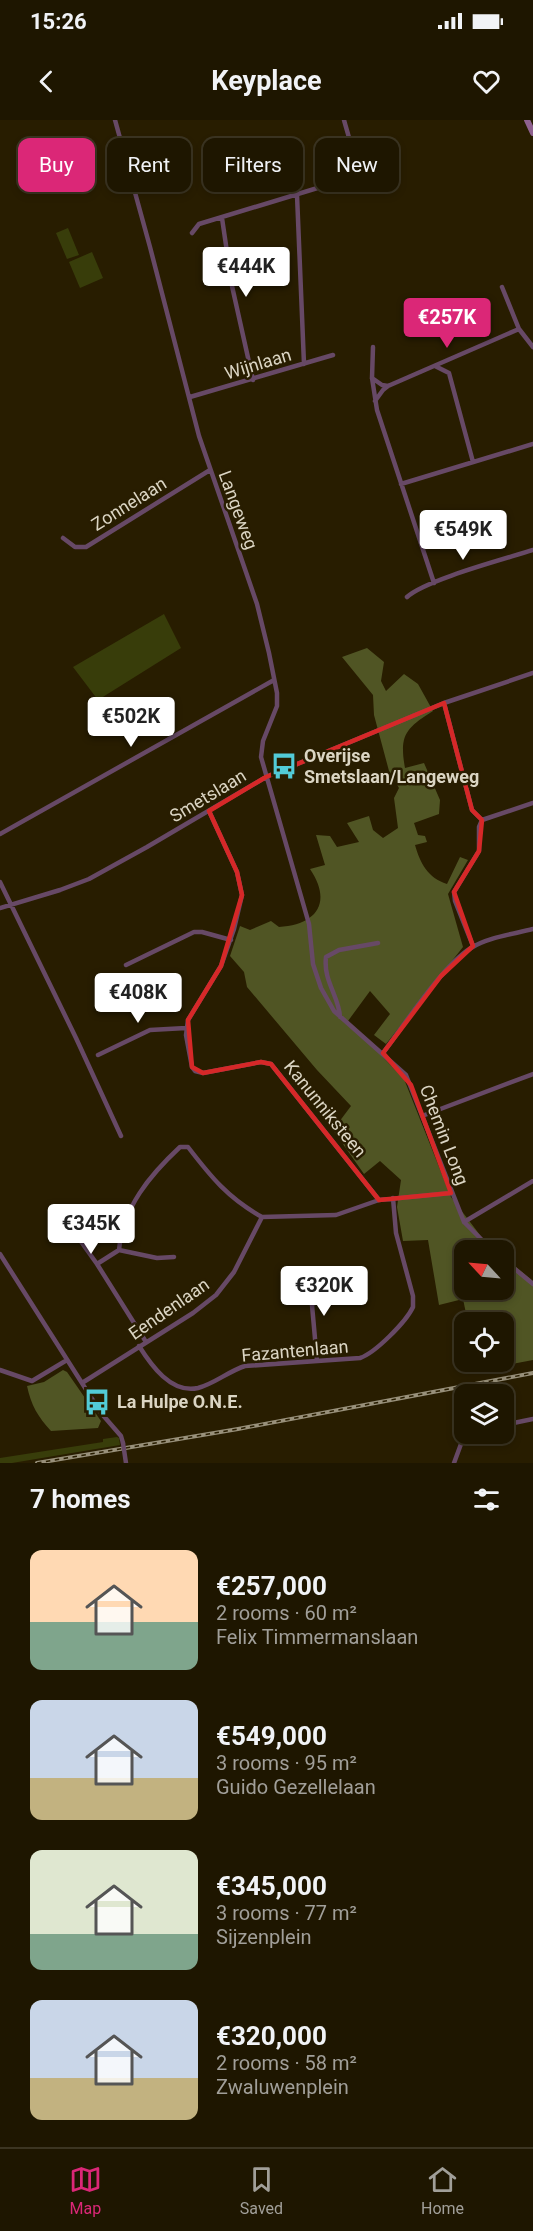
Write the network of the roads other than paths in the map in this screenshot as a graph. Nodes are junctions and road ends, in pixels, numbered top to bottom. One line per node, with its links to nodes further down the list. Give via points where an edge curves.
1 (115, 120): 20 (street, Langeweg)
2 (345, 120): 5 (street, via 354,166 351,176)
3 (528, 120): 4 (main road)
4 (533, 132)
5 (297, 195): 6 (street); 14 (street)
6 (222, 218): 7 (street, via 200,224); 18 (street)
7 (192, 233)
8 (502, 287): 9 (street)
9 (519, 329): 11 (street); 13 (street)
10 (373, 347): 17 (street)
11 (533, 347)
12 (333, 355): 14 (street, Wijnlaan)
13 (453, 358): 15 (street); 16 (street)
14 (304, 364): 18 (street, Wijnlaan)
15 (435, 366): 16 (street); 19 (street)
16 (449, 373): 23 (street)
17 (372, 378): 19 (street); 21 (street)
18 (253, 380): 20 (street, Wijnlaan)
19 (388, 386): 21 (street)
20 (190, 396): 24 (street, Langeweg)
21 (375, 401): 25 (street)
22 (533, 444): 23 (street)
23 (473, 462): 25 (street)
24 (210, 471): 26 (street, Zonnelaan, via 86,547 75,548); 31 (street, Langeweg, via 257,604)
25 (401, 484): 28 (street)
26 (63, 538)
27 (533, 550): 28 (street)
28 (434, 583): 29 (street)
29 (407, 597)
30 (533, 673): 32 (street, Smetslaan)
31 (274, 680): 33 (street, Langeweg, via 277,706 261,750); 37 (street)
32 (444, 703): 33 (street, Smetslaan); 36 (street, via 472,810)
33 (266, 777): 35 (street, Smetslaan); 41 (street, Langeweg)
34 (533, 803): 36 (street)
35 (208, 811): 39 (street, Smetslaan, via 89,879); 43 (street, via 241,882 240,909)
36 (482, 820): 45 (street, via 479,851 454,892)
37 (0, 834)
38 (0, 882): 39 (street)
39 (11, 905): 40 (street, Smetslaan); 53 (street)
40 (0, 908)
41 (304, 908): 47 (street, Chemin Long, via 316,977)
42 (533, 929): 45 (street)
43 (231, 940): 46 (street, via 194,932); 48 (street, via 215,978 191,1012)
44 (378, 943): 47 (street, via 339,950 326,957 328,981)
45 (473, 946): 49 (street, via 441,976)
46 (126, 965)
47 (340, 1017): 49 (street, Chemin Long)
48 (186, 1028): 50 (street, via 150,1030); 57 (street, Kanunniksteen, via 192,1067 199,1073 261,1062 271,1064)
49 (383, 1053): 52 (street, Chemin Long, via 406,1075)
50 (98, 1055)
51 (533, 1074): 52 (street)
52 (422, 1116): 55 (street, Chemin Long)
53 (120, 1136)
54 (533, 1181): 59 (street)
55 (452, 1193): 56 (street); 59 (street, Chemin Long)
56 (393, 1198): 57 (street); 72 (street, Fazantenlaan, via 396,1233 413,1296 412,1310 369,1355)
57 (379, 1200): 58 (street, via 336,1215)
58 (262, 1217): 62 (street, via 226,1193 185,1145 140,1190 130,1209); 69 (street, Eendenlaan, via 234,1272 216,1295)
59 (464, 1222): 61 (street, Chemin Long)
60 (77, 1236): 65 (street)
61 (481, 1240)
62 (119, 1250): 64 (street, via 157,1258); 65 (street)
63 (0, 1254): 71 (street)
64 (174, 1257)
65 (97, 1264): 69 (street)
66 (514, 1268): 68 (street)
67 (337, 1275): 72 (street, via 312,1305)
68 (533, 1284)
69 (146, 1342): 70 (street, Eendenlaan)
70 (139, 1346): 72 (street, Fazantenlaan, via 166,1379 192,1389 245,1366); 74 (street, Eendenlaan)
71 (68, 1360): 73 (street, via 32,1381); 74 (street)
72 (317, 1361)
73 (0, 1370)
74 (82, 1383): 78 (street, bridge, via 121,1436)
75 (533, 1419): 76 (street)
76 (514, 1423)
77 (461, 1444): 79 (street)
78 (126, 1463)
79 (454, 1463)

